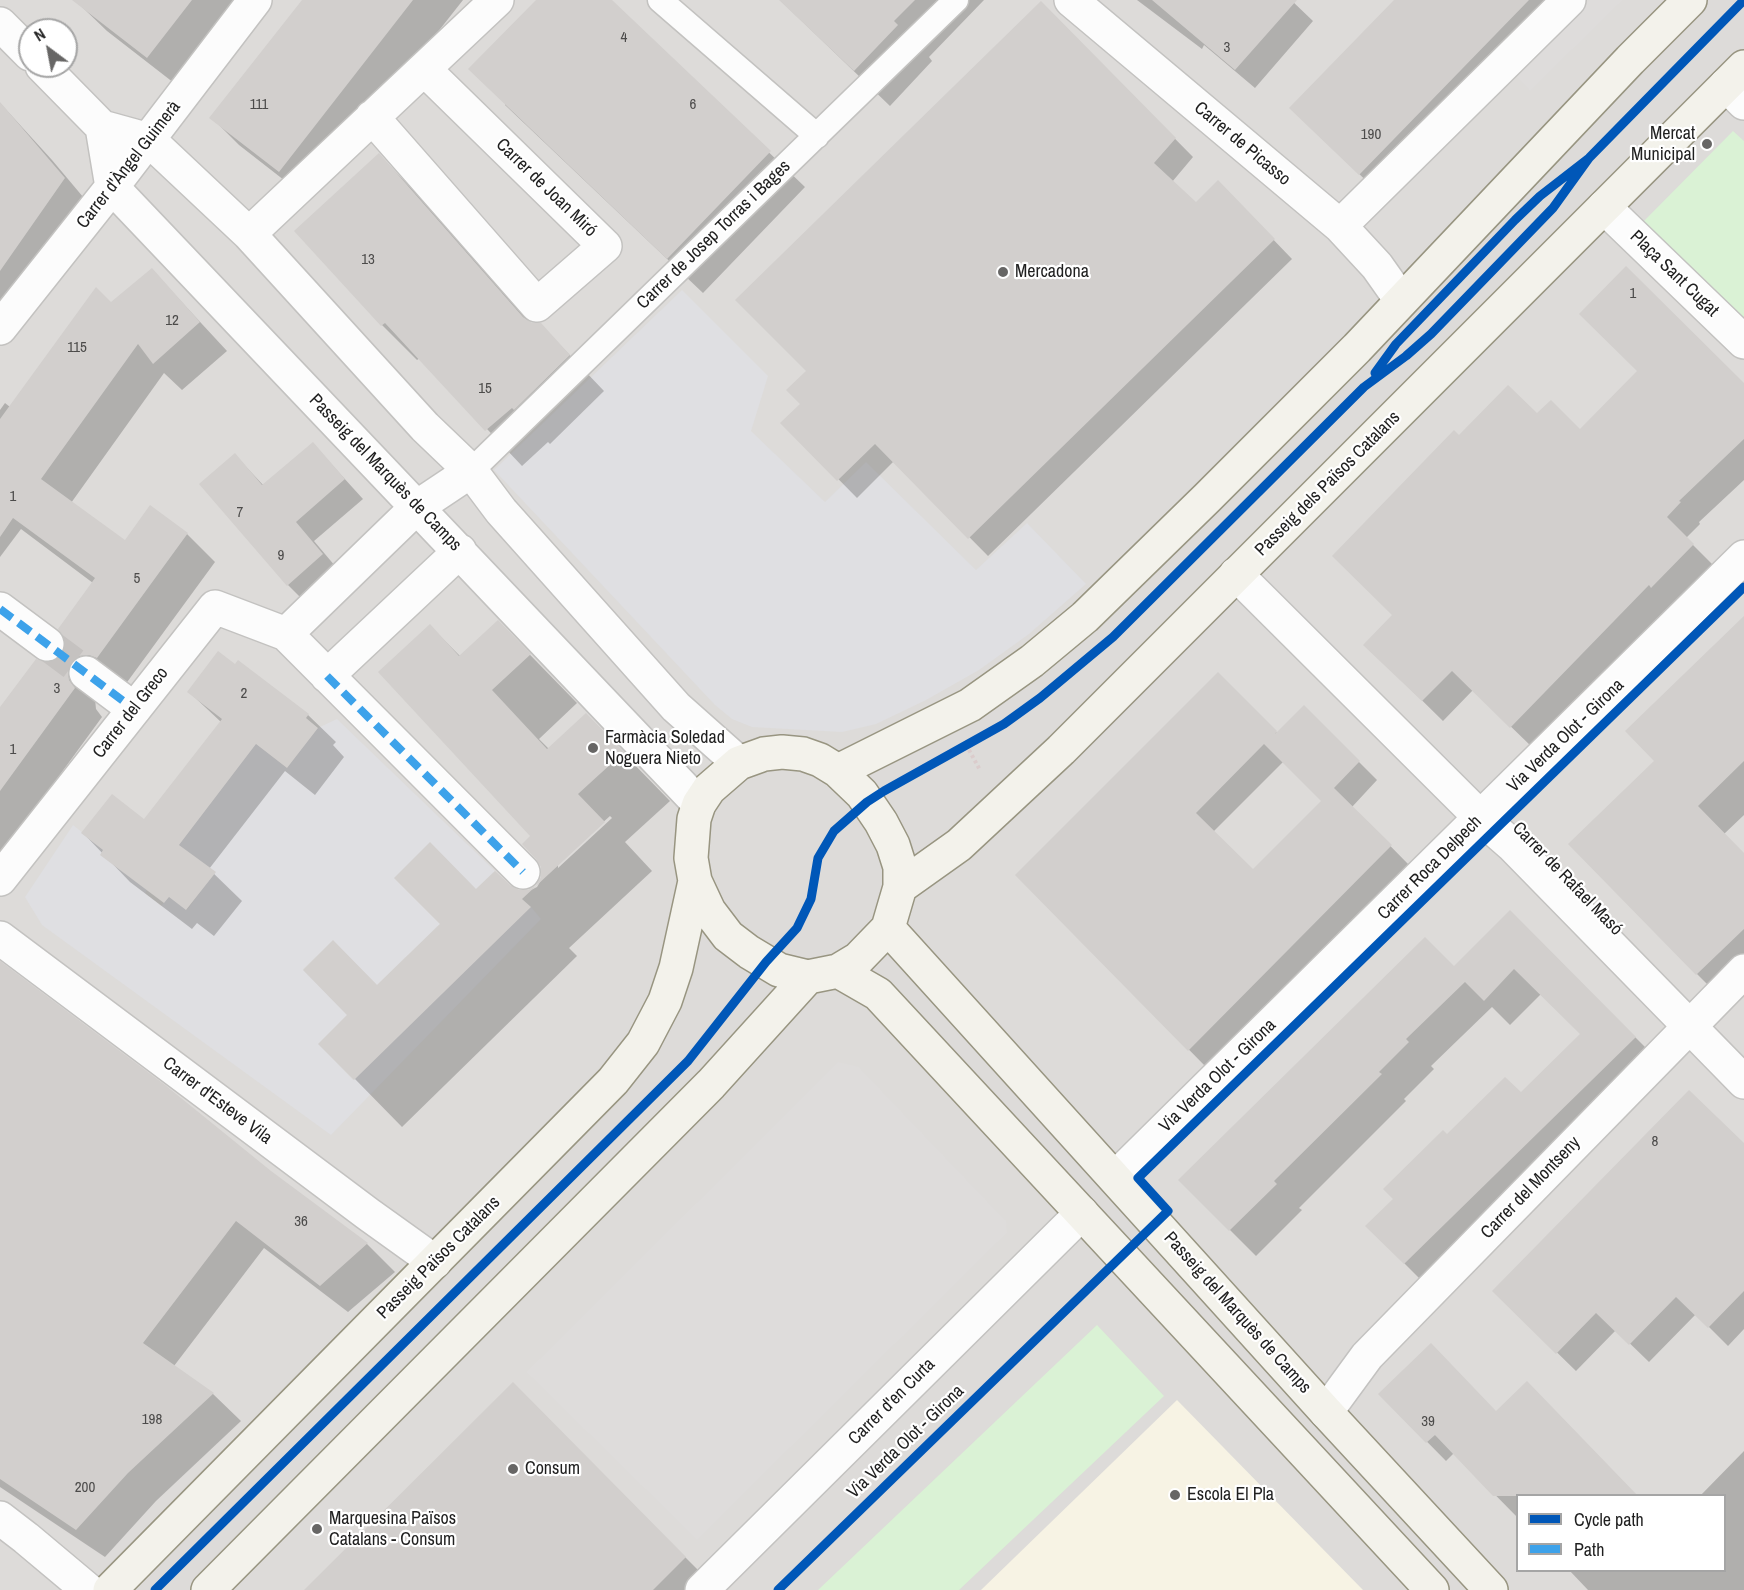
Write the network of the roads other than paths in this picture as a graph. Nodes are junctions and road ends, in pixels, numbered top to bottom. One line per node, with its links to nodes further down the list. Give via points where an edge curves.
1 (255, 0): 16 (street, Carrer d'Àngel Guimerà)
2 (497, 0): 10 (street)
3 (660, 0): 15 (lane)
4 (956, 0): 15 (lane, Carrer de Josep Torras i Bages)
5 (1071, 0): 19 (street, Carrer de Picasso)
6 (1569, 0): 19 (street)
7 (1690, 0): 21 (main road)
8 (0, 24): 9 (street)
9 (18, 42)
10 (424, 69): 13 (street); 13 (street, Carrer de Joan Miró, via 605,246 537,305)
11 (54, 78): 14 (street)
12 (1738, 85): 18 (main road, Passeig dels Països Catalans)
13 (372, 117): 20 (street)
14 (102, 127): 16 (street); 17 (street)
15 (817, 136): 24 (lane, Carrer de Josep Torras i Bages)
16 (149, 140): 17 (street, Carrer d'Àngel Guimerà); 20 (street)
17 (112, 187): 22 (street, Carrer d'Àngel Guimerà); 25 (street, Passeig del Marquès de Camps)
18 (1604, 207): 23 (street, Plaça Sant Cugat); 28 (main road, Passeig dels Països Catalans)
19 (1340, 226): 21 (street, Carrer de Picasso, via 1377,266)
20 (249, 234): 24 (street, via 425,427)
21 (1401, 300): 36 (main road, via 1207,498 1068,631 970,705)
22 (0, 328)
23 (1744, 342)
24 (471, 471): 25 (street); 35 (street, via 501,511 676,707)
25 (417, 507): 26 (street, Passeig del Marquès de Camps); 30 (street)
26 (460, 551): 33 (street); 37 (street, Passeig del Marquès de Camps)
27 (1744, 557): 38 (street, Carrer Roca Delpech)
28 (1236, 574): 38 (street, Carrer de Rafael Masó); 42 (main road, Passeig dels Països Catalans, via 983,823)
29 (0, 609): 31 (street)
30 (286, 634): 33 (street, Carrer del Greco); 34 (street, Carrer del Greco, via 215,607)
31 (47, 644)
32 (86, 673): 34 (street)
33 (327, 676): 39 (street, Carrer del Greco)
34 (134, 709): 40 (street, Carrer del Greco)
35 (739, 763): 36 (main road, via 782,752 803,754); 37 (main road, via 716,782)
36 (838, 771): 42 (main road, via 881,822 900,867)
37 (699, 804): 41 (main road, via 692,831)
38 (1480, 817): 47 (street, Carrer de Rafael Masó); 49 (street, Carrer Roca Delpech)
39 (523, 872)
40 (0, 879)
41 (695, 881): 46 (main road, via 709,911 728,936 749,952 779,970); 51 (main road, Passeig Països Catalans, via 676,968 665,1001 643,1043 613,1081)
42 (900, 887): 43 (main road)
43 (888, 928): 46 (main road, via 858,959); 49 (main road, Passeig del Marquès de Camps)
44 (0, 938): 51 (street, Carrer d'Esteve Vila)
45 (1744, 971): 47 (street, Carrer del Montseny)
46 (823, 974): 50 (main road, via 878,994); 56 (main road)
47 (1689, 1027): 48 (street, Carrer de Rafael Masó); 52 (street, Carrer del Montseny, via 1367,1356)
48 (1744, 1082)
49 (1115, 1179): 52 (main road, Passeig del Marquès de Camps)
50 (1082, 1212): 57 (street, Carrer d'en Curta); 58 (main road)
51 (435, 1262): 55 (main road, Passeig Països Catalans)
52 (1326, 1412): 59 (main road, Passeig del Marquès de Camps)
53 (0, 1518): 54 (street, via 26,1538)
54 (68, 1584)
55 (110, 1590)
56 (208, 1590)
57 (702, 1590)
58 (1432, 1590)
59 (1491, 1590)

